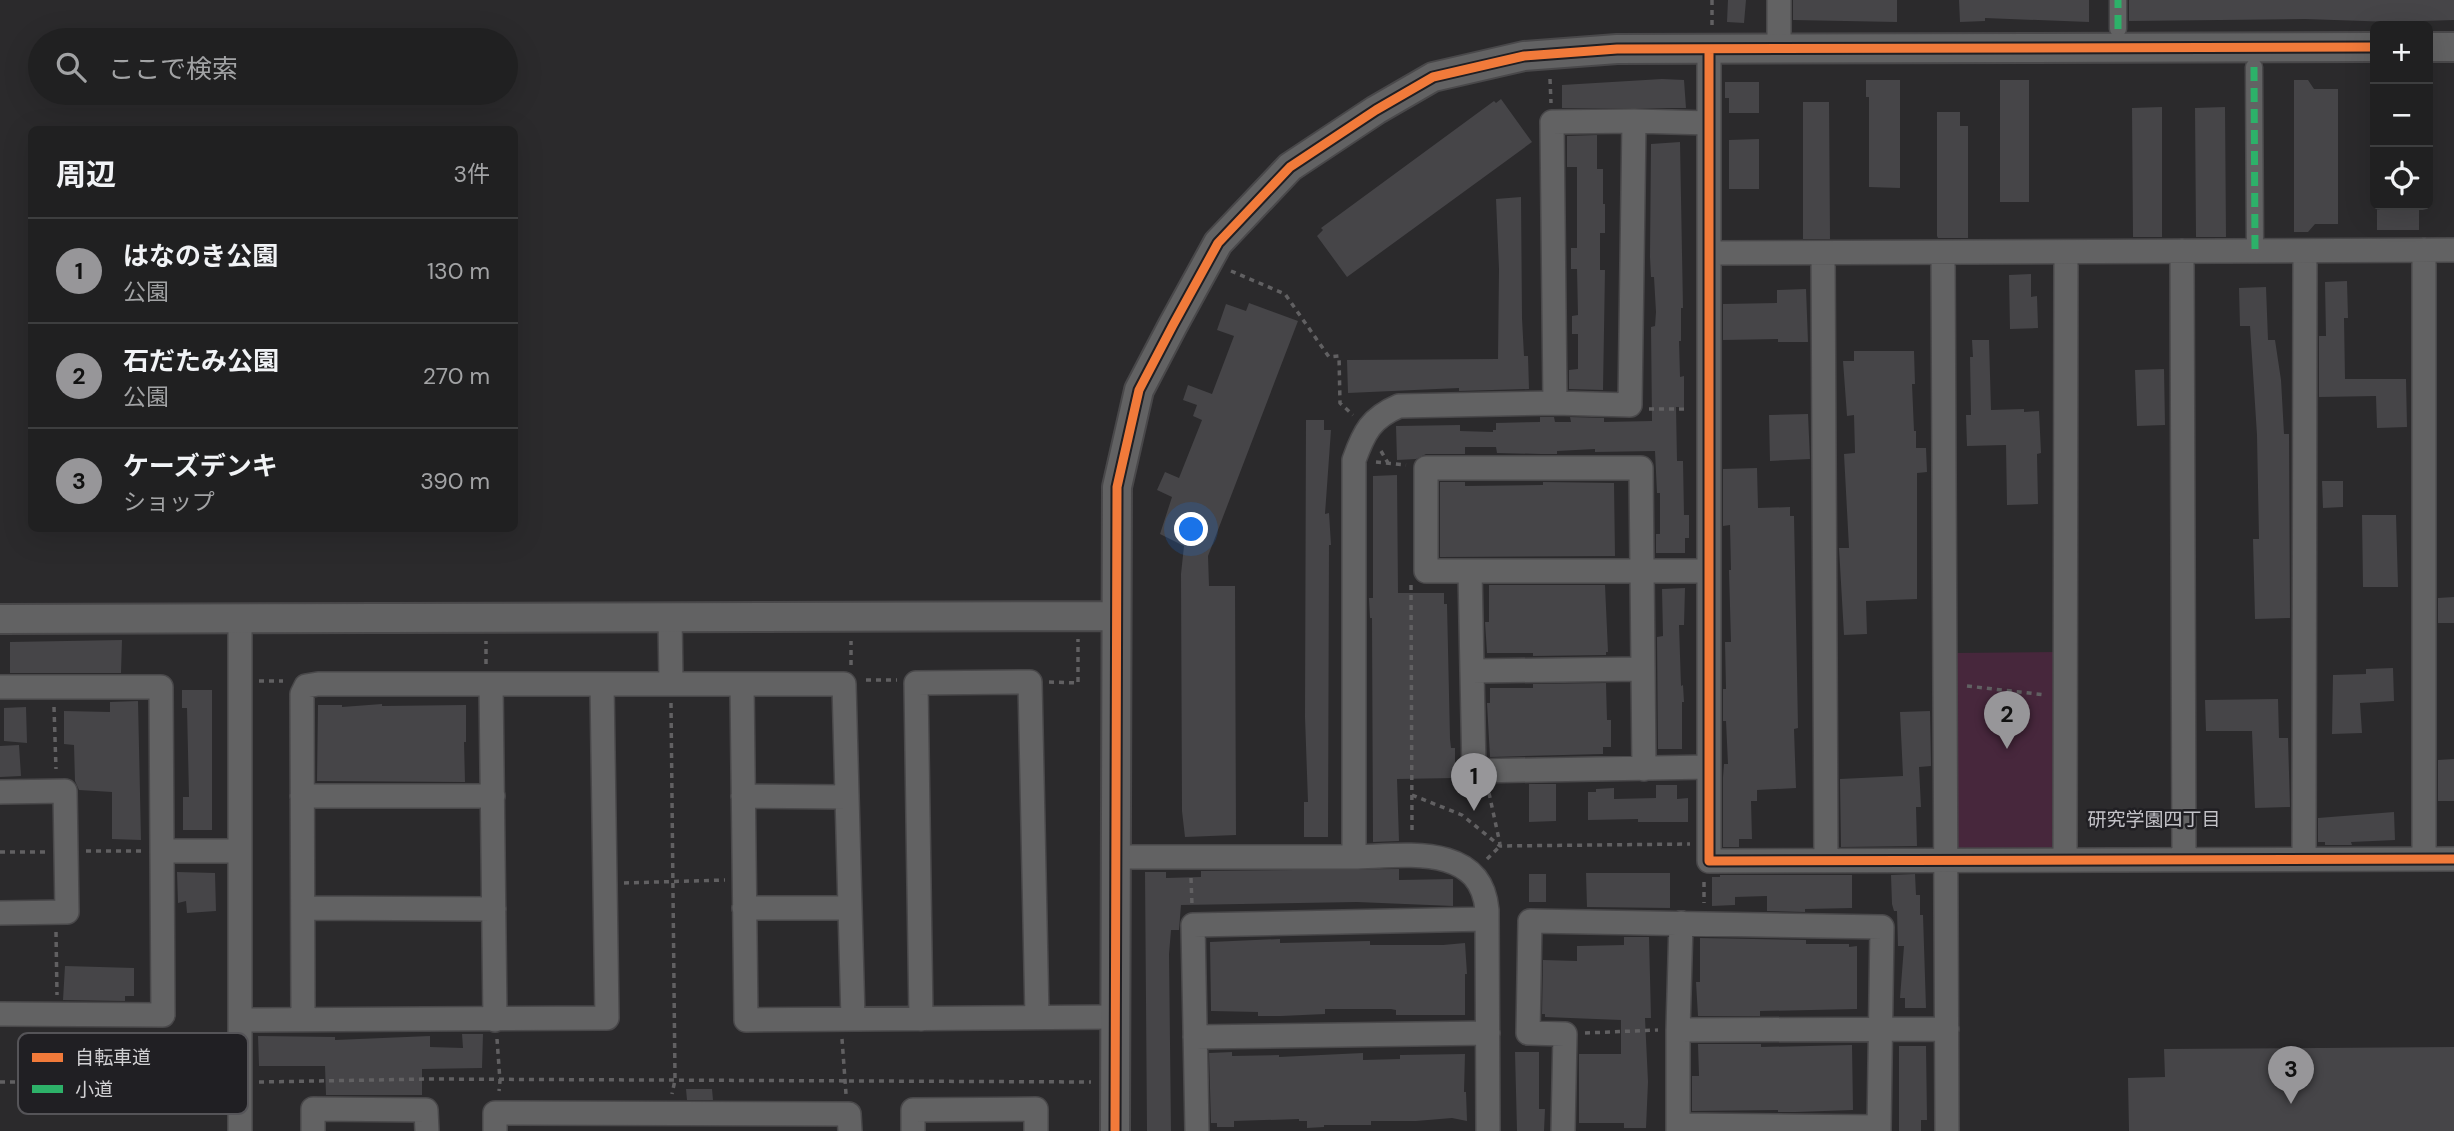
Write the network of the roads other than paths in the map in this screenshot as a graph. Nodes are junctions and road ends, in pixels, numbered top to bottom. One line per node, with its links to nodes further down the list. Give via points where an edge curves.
1 (1779, 0): 8 (street)
2 (2118, 0): 3 (street)
3 (2118, 29)
4 (1710, 40): 8 (street); 11 (street); 26 (street, via 1524,56 1433,78 1290,167 1218,243 1139,390 1117,487)
5 (2370, 47): 8 (street)
6 (2433, 47): 7 (street)
7 (2454, 47)
8 (1779, 48)
9 (2254, 67): 15 (street)
10 (1634, 121): 11 (street); 21 (street, via 1630,405); 21 (street, via 1552,122)
11 (1709, 123): 18 (street)
12 (2424, 250): 13 (street); 16 (street); 48 (street)
13 (2454, 250)
14 (2182, 251): 15 (street); 17 (street); 53 (street)
15 (2256, 251): 16 (street)
16 (2305, 251): 47 (street)
17 (2066, 252): 20 (street); 52 (street)
18 (1709, 253): 19 (street); 24 (street)
19 (1823, 253): 20 (street); 50 (street)
20 (1943, 253): 51 (street)
21 (1555, 403): 45 (street, via 1399,406 1364,432 1354,460)
22 (1641, 570): 23 (street); 23 (street, via 1641,468 1426,468 1426,570); 24 (street); 29 (street)
23 (1470, 571): 30 (street)
24 (1709, 571): 36 (street)
25 (670, 616): 26 (street); 28 (street); 33 (street)
26 (1116, 616): 46 (street)
27 (0, 620): 28 (street)
28 (240, 620): 44 (street)
29 (1642, 669): 30 (street); 37 (street)
30 (1472, 671): 37 (street, via 1474,771)
31 (488, 684): 32 (street); 39 (street, via 306,686 302,694); 40 (street)
32 (602, 684): 33 (street); 68 (street, via 607,1018)
33 (671, 684): 34 (street)
34 (742, 684): 41 (street); 42 (street, via 848,682)
35 (0, 687): 43 (street, via 161,687)
36 (1709, 767): 37 (street); 50 (street, via 1709,852)
37 (1644, 769)
38 (0, 792): 58 (street, via 65,791 67,912)
39 (302, 796): 40 (street); 54 (street)
40 (493, 796): 57 (street)
41 (743, 796): 42 (street); 55 (street)
42 (847, 797): 56 (street)
43 (162, 851): 44 (street); 61 (street, via 163,1015)
44 (240, 851): 66 (street)
45 (1354, 857): 46 (street); 59 (street, via 1412,856 1457,862 1481,885)
46 (1117, 858): 63 (street)
47 (2305, 859): 48 (street); 53 (street)
48 (2424, 859): 49 (street)
49 (2454, 859)
50 (1826, 860): 51 (street)
51 (1946, 860): 52 (street); 70 (street)
52 (2065, 860): 53 (street)
53 (2183, 860)
54 (303, 908): 57 (street); 67 (street)
55 (744, 908): 56 (street); 65 (street, via 746,1020)
56 (850, 908): 65 (street)
57 (494, 909): 68 (street)
58 (0, 913)
59 (1487, 919): 73 (street); 74 (street, via 1193,925)
60 (1681, 923): 69 (street, via 1882,926); 71 (street); 89 (street, via 1530,921 1528,1033 1565,1034)
61 (0, 1014)
62 (1037, 1017): 63 (street); 64 (street); 64 (street, via 1030,682 916,683)
63 (1115, 1017): 86 (street)
64 (921, 1018): 65 (street)
65 (847, 1019)
66 (240, 1020): 67 (street); 72 (street)
67 (303, 1020): 68 (street)
68 (495, 1020)
69 (1880, 1029): 70 (street); 71 (street); 79 (street)
70 (1947, 1029): 90 (street)
71 (1678, 1030): 78 (street)
72 (240, 1033)
73 (1488, 1033): 74 (street); 88 (street)
74 (1195, 1037): 87 (street)
75 (561, 1122): 76 (street); 82 (street, via 495,1113)
76 (669, 1122): 77 (street)
77 (784, 1122): 83 (street, via 849,1114)
78 (1678, 1128): 79 (street)
79 (1879, 1129)
80 (313, 1131): 81 (street, via 313,1109 426,1110)
81 (427, 1131)
82 (495, 1131)
83 (850, 1131)
84 (913, 1131): 85 (street, via 914,1110 1036,1109)
85 (1036, 1131)
86 (1115, 1131)
87 (1197, 1131)
88 (1488, 1131)
89 (1563, 1131)
90 (1947, 1131)

